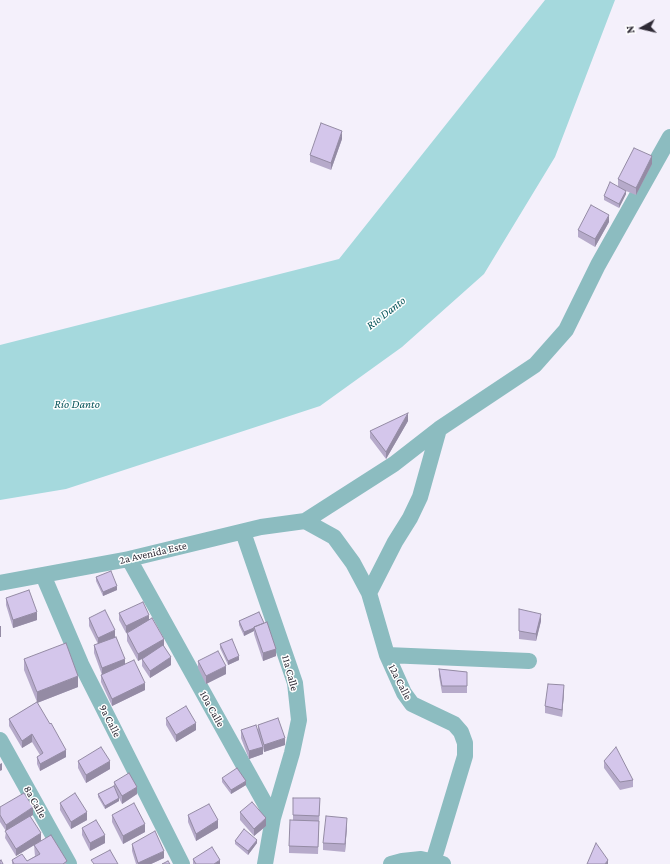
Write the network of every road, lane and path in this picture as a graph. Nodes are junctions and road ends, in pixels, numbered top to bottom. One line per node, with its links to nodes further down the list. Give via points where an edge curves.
1 (670, 137): 2 (street, via 598,265 566,330 535,365)
2 (439, 429): 3 (street, via 394,464); 8 (street, via 420,497)
3 (305, 521): 4 (street, 2a Avenida Este); 8 (street, 12a Calle, via 334,537 353,563)
4 (243, 532): 5 (street, 2a Avenida Este); 12 (street, 11a Calle, via 294,683 299,720)
5 (129, 559): 6 (street, 2a Avenida Este); 12 (street, 10a Calle)
6 (43, 575): 7 (street, 2a Avenida Este); 15 (street, 9a Calle, via 81,664)
7 (0, 583)
8 (369, 593): 9 (street, 12a Calle)
9 (387, 655): 10 (street); 13 (street, 12a Calle, via 404,693 412,704 454,724 461,732 465,743 465,756)
10 (528, 661)
11 (0, 740): 14 (street, 8a Calle)
12 (273, 818): 16 (street)
13 (438, 863): 17 (street, via 421,859)
14 (69, 864)
15 (182, 864)
16 (265, 864)
17 (391, 864)

